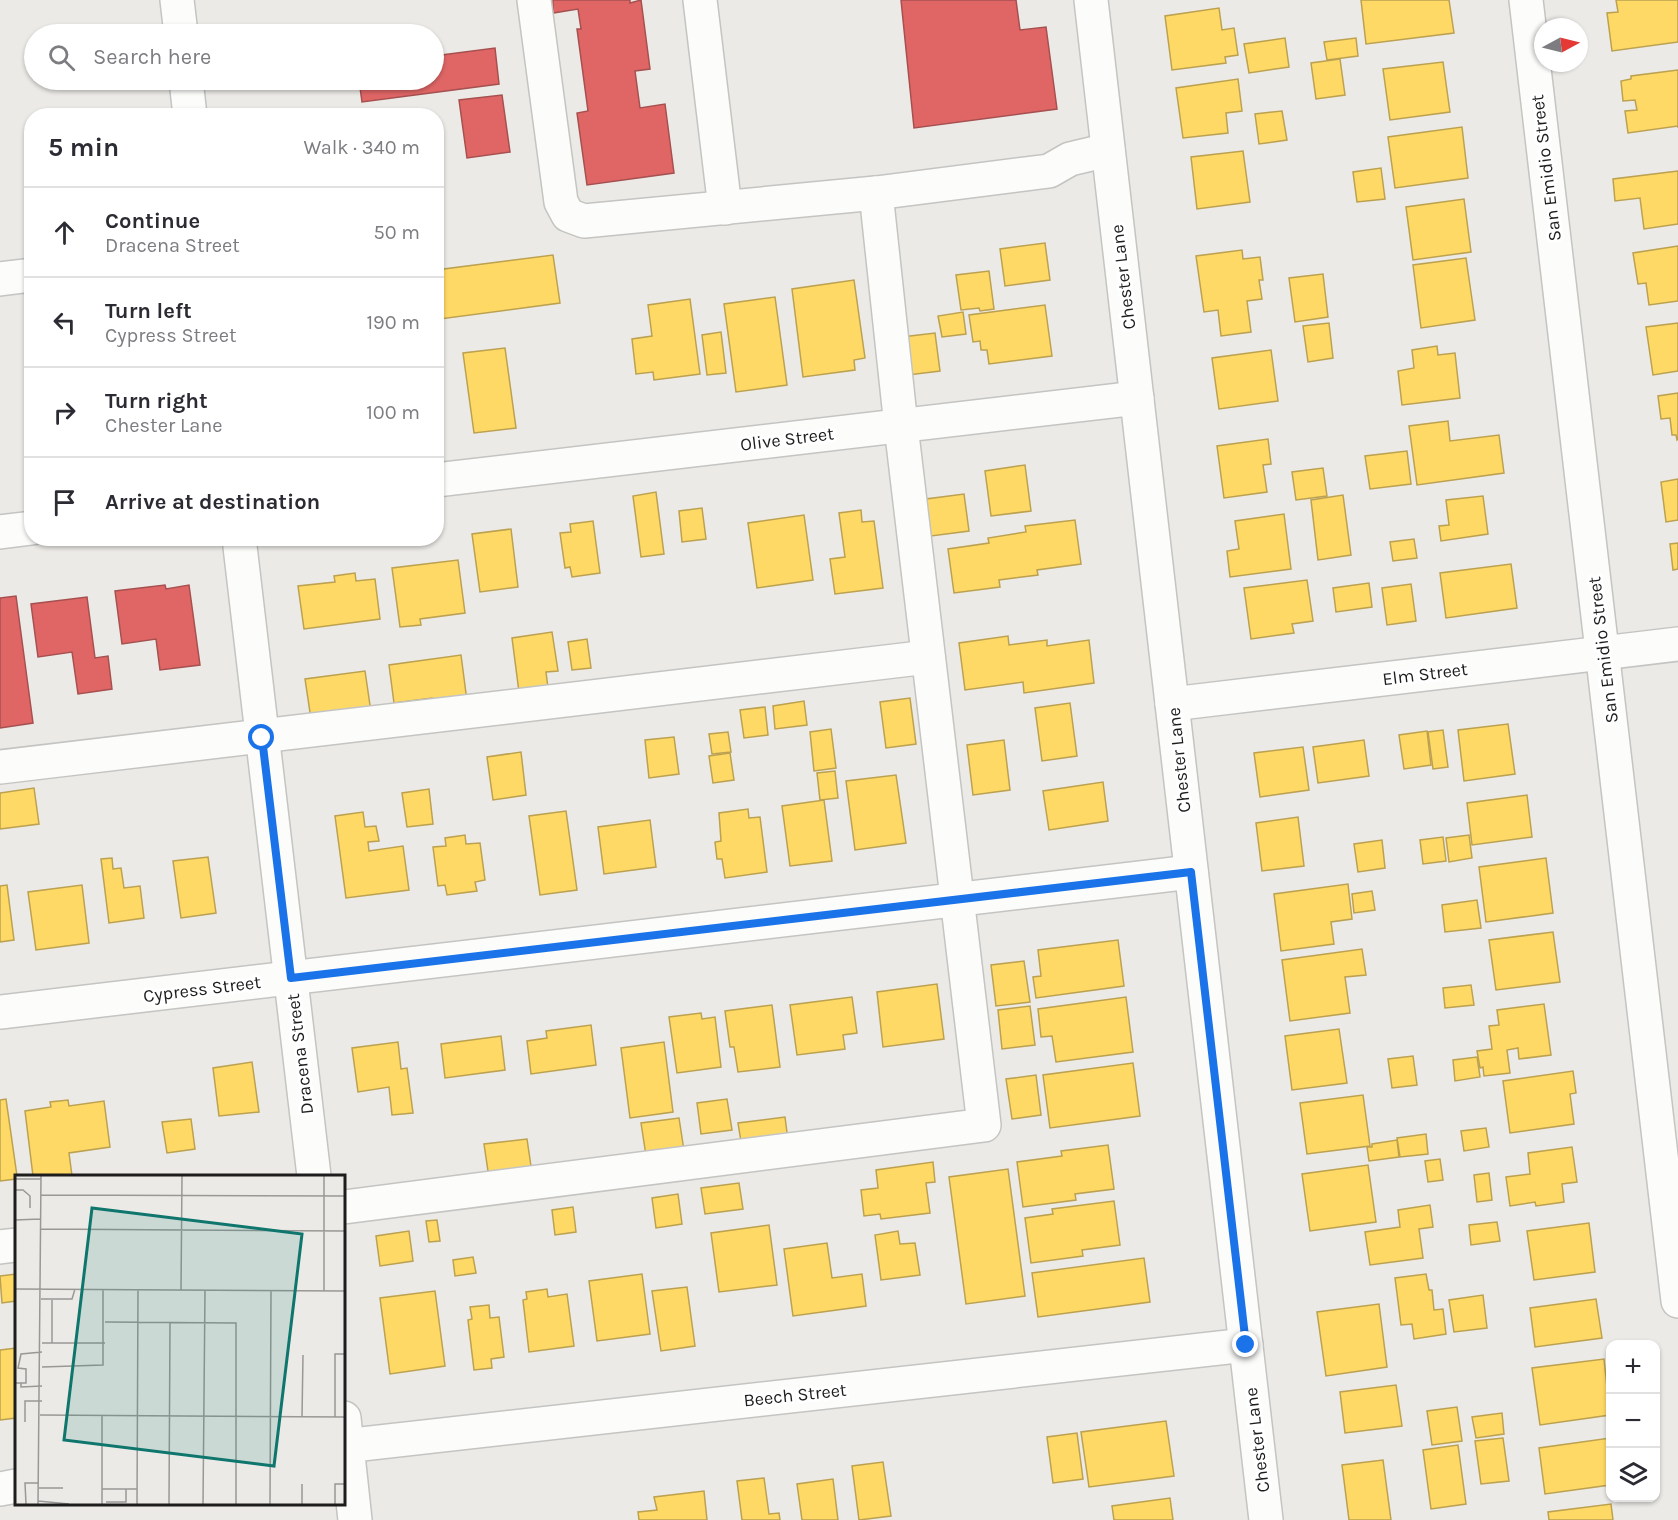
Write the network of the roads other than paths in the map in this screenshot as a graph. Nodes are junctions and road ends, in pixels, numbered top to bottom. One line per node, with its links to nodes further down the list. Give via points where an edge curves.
1 (177, 0): 6 (street)
2 (534, 0): 11 (street, via 561,202 568,215 584,221)
3 (700, 0): 11 (street)
4 (1091, 0): 9 (street, Chester Lane)
5 (1526, 0): 21 (street, San Emidio Street)
6 (180, 24)
7 (187, 90): 8 (street)
8 (189, 108)
9 (1108, 150): 10 (street, via 1070,159 1049,171); 14 (street, Chester Lane)
10 (876, 193): 11 (street); 15 (street)
11 (725, 208)
12 (24, 276): 13 (street)
13 (0, 279)
14 (1137, 398): 15 (street, Olive Street); 23 (street, Chester Lane)
15 (901, 426): 16 (street, Olive Street); 22 (street)
16 (444, 479)
17 (24, 529): 18 (street)
18 (0, 532)
19 (239, 546): 24 (street, Dracena Street)
20 (1678, 644): 21 (street, Elm Street)
21 (1604, 653): 23 (street, Elm Street); 34 (street, San Emidio Street)
22 (928, 657): 24 (street); 27 (street)
23 (1172, 704): 26 (street, Chester Lane)
24 (262, 738): 25 (street); 28 (street, Dracena Street)
25 (0, 767)
26 (1191, 872): 27 (street, Cypress Street); 35 (street, Chester Lane)
27 (956, 900): 28 (street, Cypress Street); 31 (street, via 984,1125)
28 (291, 978): 29 (street, Cypress Street); 30 (street, Dracena Street)
29 (0, 1012)
30 (314, 1175)
31 (345, 1207)
32 (15, 1245): 33 (street)
33 (0, 1247)
34 (1678, 1301)
35 (1246, 1345): 36 (street, Beech Street); 40 (street, Chester Lane)
36 (345, 1436): 39 (street)
37 (15, 1486): 38 (street)
38 (0, 1488)
39 (356, 1520)
40 (1266, 1520)

